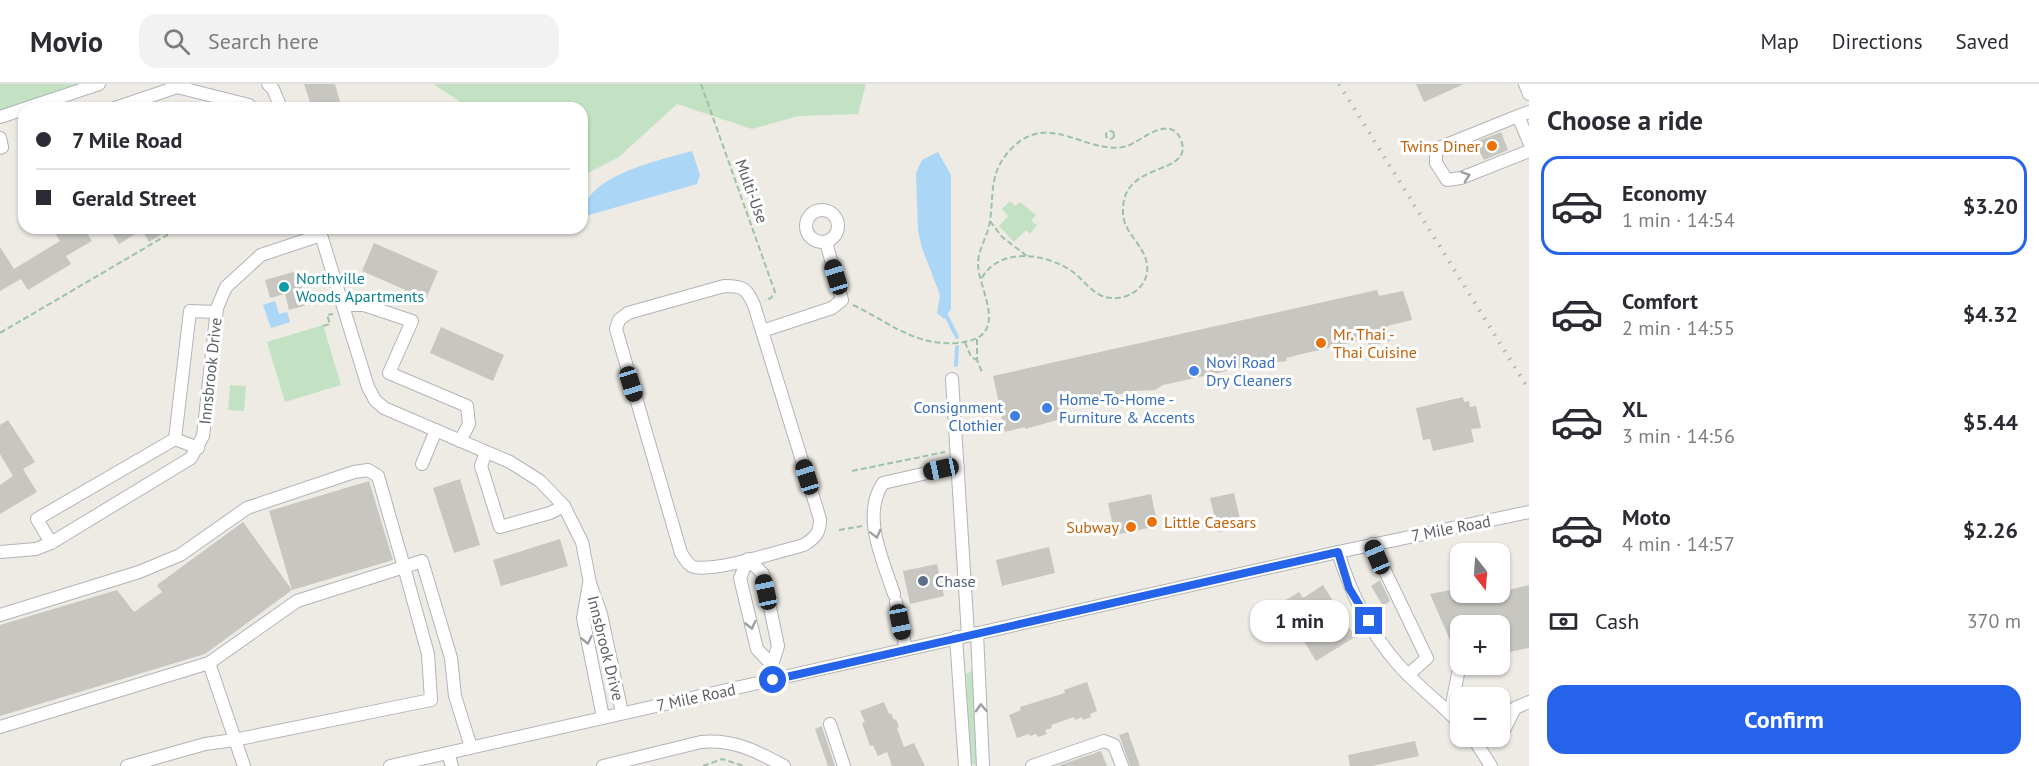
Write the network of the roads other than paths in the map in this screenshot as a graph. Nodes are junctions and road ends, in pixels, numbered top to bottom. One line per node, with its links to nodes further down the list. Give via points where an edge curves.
1 (99, 84): 6 (street)
2 (269, 84): 9 (street)
3 (1525, 84): 5 (street)
4 (177, 85): 7 (street); 8 (street)
5 (1529, 94)
6 (46, 102)
7 (131, 102)
8 (238, 102)
9 (278, 102)
10 (18, 111): 12 (street)
11 (1524, 114): 14 (street); 16 (street, one-way to 16, via 1436,149 1436,163 1447,180)
12 (0, 117)
13 (0, 138): 15 (street)
14 (1529, 142)
15 (0, 148)
16 (1529, 151)
17 (315, 234): 21 (street, Innsbrook Drive, via 252,261 221,294)
18 (321, 234): 20 (street, Innsbrook Drive)
19 (826, 242): 22 (street, via 842,300 832,308)
20 (343, 307): 24 (street, Innsbrook Drive, via 375,400 384,408); 26 (street, via 364,305 412,321 389,374 467,406 469,424)
21 (216, 312): 25 (street, via 190,311); 27 (street, Innsbrook Drive, via 203,436)
22 (762, 331): 37 (street, via 820,529 804,544); 37 (street, via 748,292 739,286 724,286 628,313 616,329 681,553 694,567)
23 (952, 379): 30 (street)
24 (436, 430): 26 (street, Innsbrook Drive); 29 (street)
25 (175, 439): 27 (street); 33 (street, via 37,519)
26 (460, 441): 28 (street, Innsbrook Drive)
27 (198, 448): 33 (street, Innsbrook Drive, via 186,462)
28 (486, 452): 31 (street, Innsbrook Drive, via 526,471); 31 (street, via 481,466 500,527)
29 (422, 464)
30 (958, 466): 41 (street); 42 (street, one-way to 42, via 883,483 878,491 873,523)
31 (564, 506): 39 (street, Innsbrook Drive, via 582,542)
32 (1529, 512): 34 (street, 7 Mile Road)
33 (51, 543): 35 (street, Innsbrook Drive, via 36,549)
34 (1372, 544): 36 (street, 7 Mile Road); 45 (street, via 1427,658)
35 (0, 552)
36 (1338, 552): 41 (street, 7 Mile Road); 45 (street, via 1349,588 1387,650)
37 (748, 559): 44 (street, via 763,574 778,646); 44 (street, one-way to 44, via 740,578 757,649)
38 (404, 567): 40 (street, via 378,476 368,470 247,507 180,555 139,572); 43 (street, via 297,601); 54 (street, via 428,654 431,700); 55 (street, via 422,561 451,658 455,696)
39 (590, 583): 48 (street, Innsbrook Drive, via 601,614); 50 (street, Innsbrook Drive, one-way to 50, via 583,618)
40 (0, 615)
41 (967, 635): 42 (street, 7 Mile Road); 65 (street); 66 (street, one-way to 41)
42 (906, 648): 46 (street, 7 Mile Road)
43 (209, 663): 53 (street); 54 (street)
44 (772, 665): 46 (street)
45 (1408, 675): 49 (street)
46 (773, 680): 48 (street, 7 Mile Road)
47 (1529, 702): 51 (street, via 1515,708)
48 (622, 713): 50 (street, 7 Mile Road)
49 (1450, 714)
50 (603, 717): 55 (street, 7 Mile Road)
51 (1510, 718)
52 (830, 724): 64 (street)
53 (0, 727)
54 (234, 740): 58 (street); 59 (street)
55 (471, 747): 57 (street, 7 Mile Road)
56 (1479, 747): 69 (street)
57 (448, 753): 60 (street, 7 Mile Road); 61 (street)
58 (127, 766)
59 (244, 766)
60 (390, 766)
61 (452, 766)
62 (603, 766): 63 (street, via 717,740 747,746)
63 (784, 766)
64 (844, 766)
65 (965, 766)
66 (983, 766)
67 (1032, 766): 68 (street, via 1104,741 1114,745)
68 (1122, 766)
69 (1491, 766)

